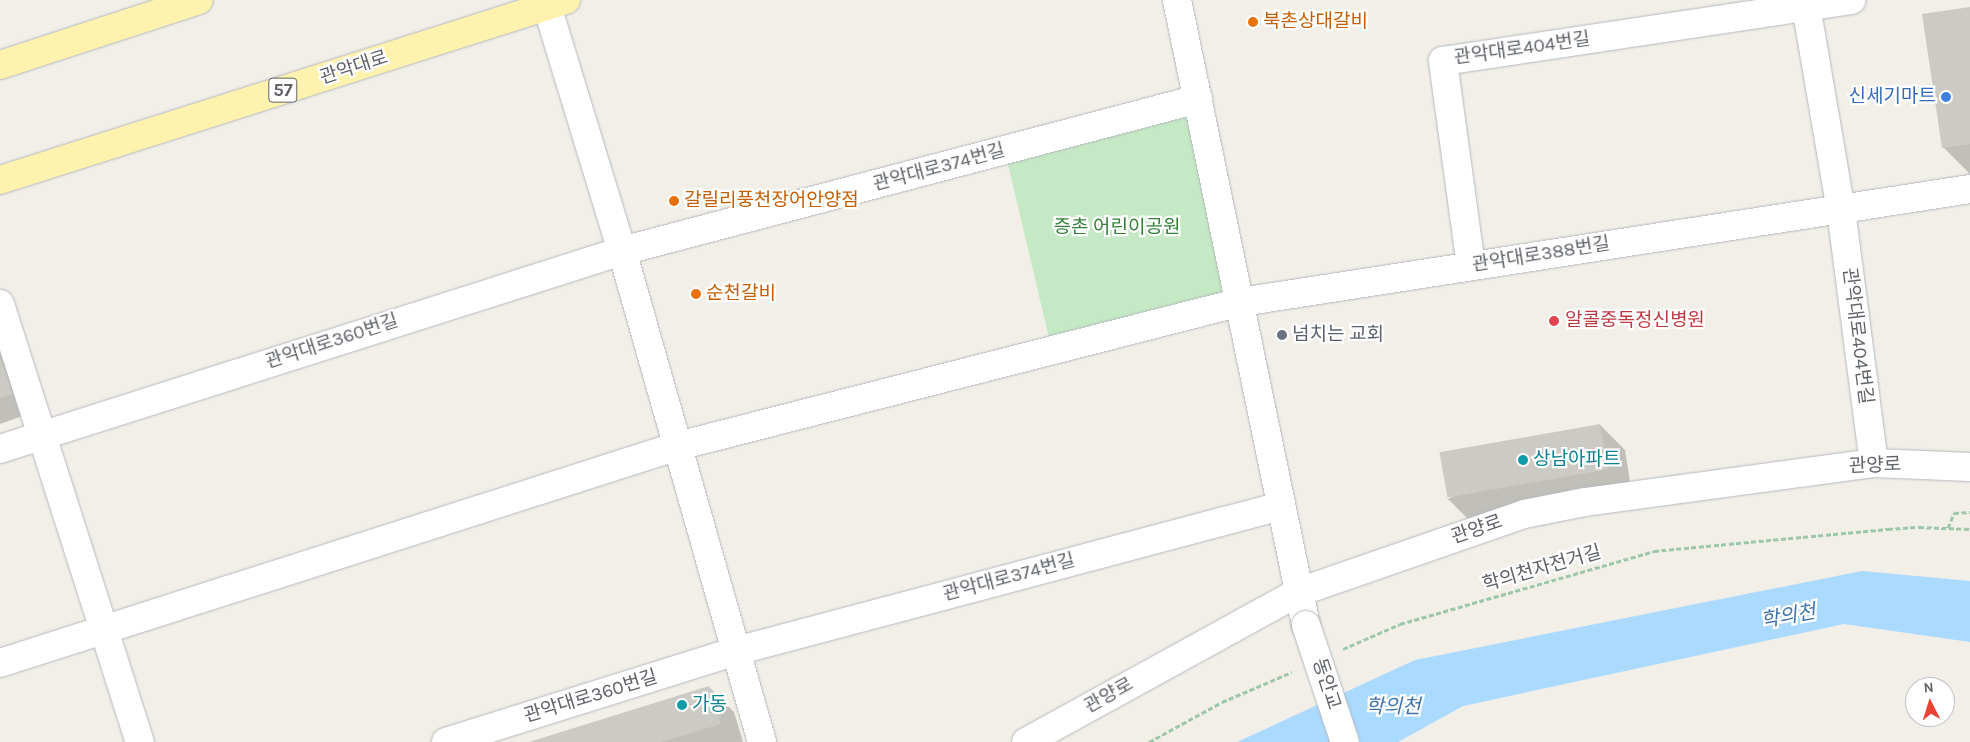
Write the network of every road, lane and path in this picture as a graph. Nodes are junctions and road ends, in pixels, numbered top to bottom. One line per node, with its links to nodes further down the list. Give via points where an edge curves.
1 (199, 0): 6 (main road)
2 (1177, 0): 7 (street)
3 (1852, 0): 5 (street, 관악대로404번길)
4 (557, 3): 8 (main road, 관악대로 / 57); 11 (street)
5 (1806, 4): 10 (street, 관악대로404번길); 12 (street, 관악대로404번길, via 1443,61)
6 (0, 65)
7 (1198, 100): 11 (street, 관악대로374번길); 13 (street)
8 (0, 180)
9 (1970, 190): 10 (street)
10 (1841, 210): 12 (street, 관악대로388번길); 18 (street, 관악대로404번길)
11 (622, 251): 15 (street, 관악대로360번길); 16 (street)
12 (1471, 266): 13 (street, 관악대로388번길)
13 (1241, 302): 16 (street); 20 (street)
14 (0, 304): 15 (street)
15 (43, 434): 17 (street, 관악대로360번길); 25 (street)
16 (678, 446): 25 (street); 26 (street)
17 (0, 449)
18 (1874, 463): 19 (street, 관양로); 24 (street, 관양로, via 1585,502 1524,514)
19 (1970, 467)
20 (1282, 506): 24 (street); 26 (street, 관악대로374번길)
21 (1970, 512): 22 (path, via 1954,513)
22 (1948, 528): 23 (path, 학의천자전거길); 27 (path, 학의천자전거길, via 1888,529 1654,551 1400,624)
23 (1970, 529)
24 (1299, 592): 33 (street, 관양로); 35 (street, 동안교, bridge, via 1306,625)
25 (103, 629): 28 (street); 30 (street)
26 (736, 651): 31 (street, 관악대로360번길); 32 (street)
27 (1338, 651)
28 (0, 663)
29 (1294, 671): 34 (path, via 1222,702)
30 (140, 742)
31 (446, 742)
32 (762, 742)
33 (1026, 742)
34 (1149, 742)
35 (1345, 742)

